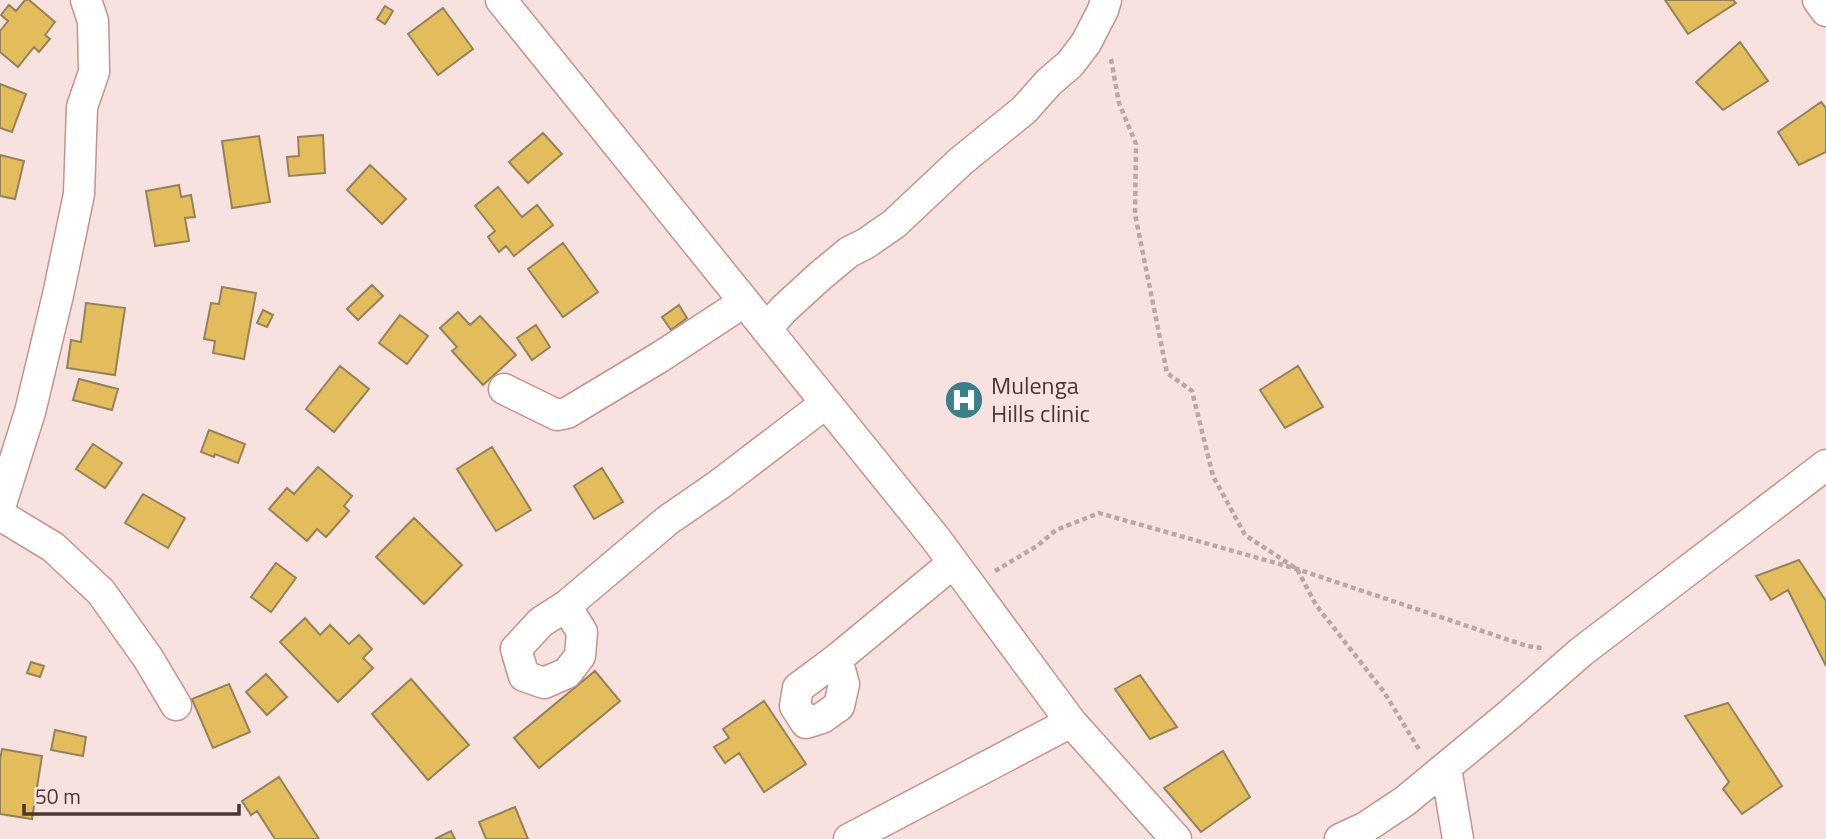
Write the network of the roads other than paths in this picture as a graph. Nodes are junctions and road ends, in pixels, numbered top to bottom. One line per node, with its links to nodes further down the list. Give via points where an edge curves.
1 (86, 0): 11 (street, via 93,21 94,72 82,107 79,194 30,412)
2 (501, 0): 6 (street)
3 (1818, 0): 5 (street)
4 (1104, 5): 7 (street, via 1086,43 1024,110 894,224 820,276)
5 (1826, 11)
6 (744, 302): 7 (street); 8 (street, via 567,413 558,415)
7 (766, 329): 9 (street)
8 (504, 389)
9 (826, 403): 13 (street); 14 (street, via 668,520)
10 (1826, 465): 18 (street, via 1581,652)
11 (0, 507)
12 (0, 515): 16 (street, via 53,547 101,592)
13 (962, 574): 15 (street); 17 (street)
14 (566, 606)
15 (837, 659)
16 (176, 705)
17 (1071, 722): 19 (street); 20 (street)
18 (1446, 768): 21 (street, via 1405,801); 22 (street)
19 (849, 839)
20 (1176, 839)
21 (1340, 839)
22 (1458, 839)

